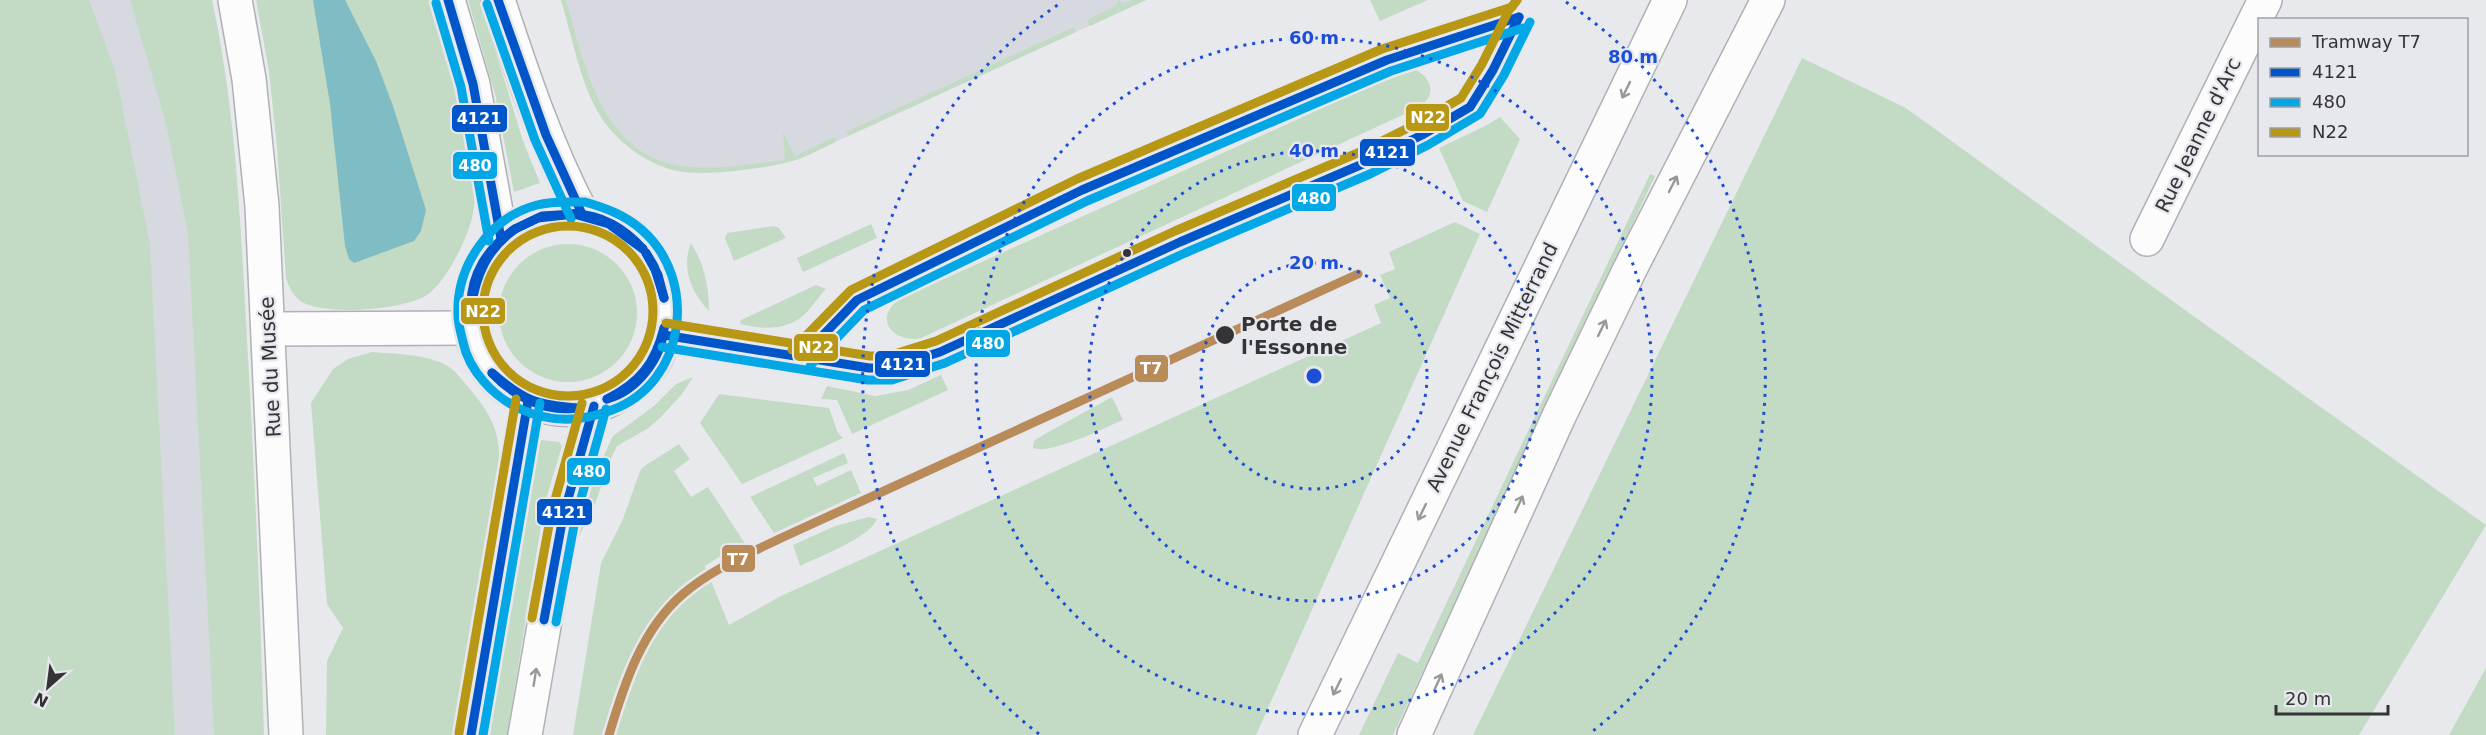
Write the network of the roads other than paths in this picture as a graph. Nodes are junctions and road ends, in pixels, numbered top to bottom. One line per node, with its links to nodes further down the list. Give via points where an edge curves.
1 (235, 0): 11 (main road, Rue du Musée, via 249,79)
2 (448, 0): 9 (main road, via 473,84)
3 (498, 0): 7 (main road, via 526,87)
4 (1670, 0): 17 (main road, Avenue François Mitterrand, one-way to 17)
5 (2265, 0): 8 (main road, Rue Jeanne d'Arc)
6 (1768, 1): 18 (main road, one-way to 6, via 1634,260)
7 (582, 214): 9 (main road, via 539,217 519,225); 13 (main road, via 607,221 646,252 660,276 666,304 664,335 645,372 619,395)
8 (2147, 238)
9 (501, 239): 10 (main road, via 481,264 470,295)
10 (471, 328): 11 (main road); 12 (main road, via 481,358 501,383)
11 (269, 329): 14 (main road, Rue du Musée)
12 (528, 401): 13 (main road, via 555,409); 15 (main road)
13 (594, 406): 16 (main road, one-way to 13, via 562,517)
14 (286, 735)
15 (471, 735)
16 (525, 735)
17 (1315, 735)
18 (1414, 735)

